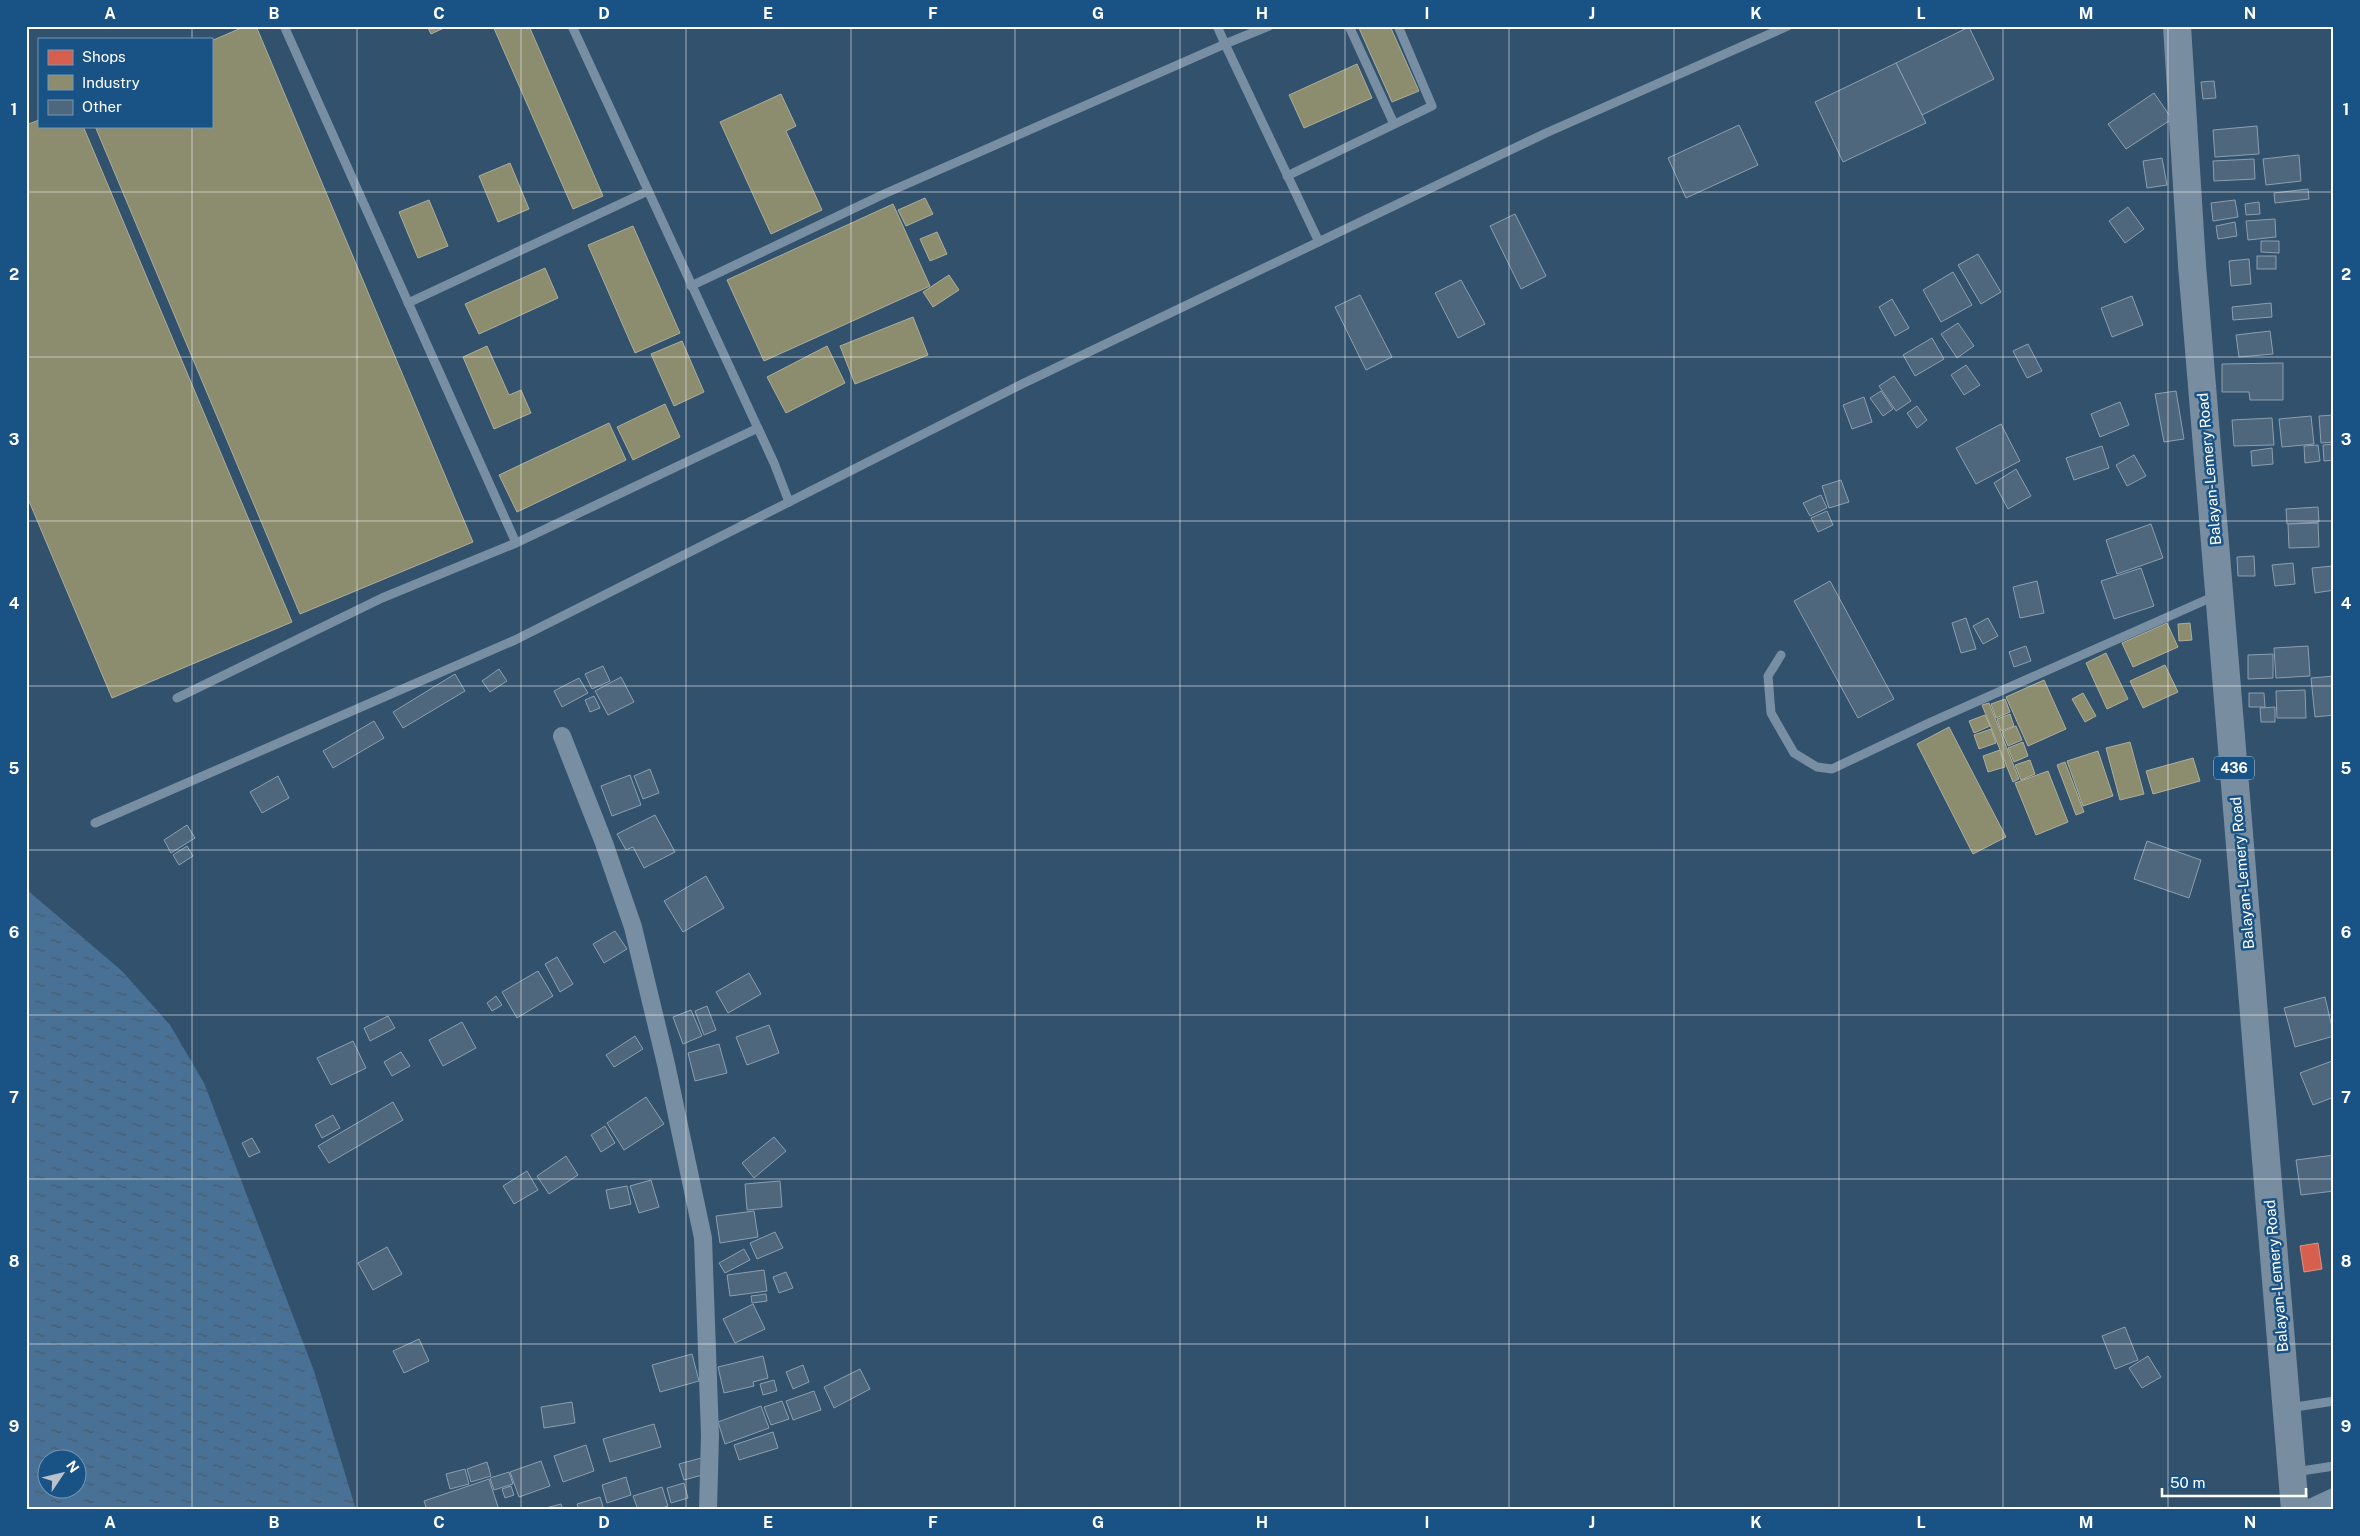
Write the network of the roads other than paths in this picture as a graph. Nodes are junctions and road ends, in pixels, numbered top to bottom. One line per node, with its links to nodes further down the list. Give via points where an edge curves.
1 (284, 26): 15 (lane)
2 (572, 26): 12 (lane)
3 (1217, 26): 9 (lane)
4 (1269, 26): 9 (lane)
5 (1349, 26): 10 (lane)
6 (1398, 26): 10 (lane, via 1432,106)
7 (1788, 26): 13 (lane, via 1546,133)
8 (2177, 26): 19 (main road, Balayan-Lemery Road / 436)
9 (1225, 44): 11 (lane); 14 (lane, via 884,194)
10 (1394, 124): 11 (lane)
11 (1288, 176): 13 (lane)
12 (648, 191): 14 (lane); 15 (lane)
13 (1319, 242): 17 (lane, via 1022,384)
14 (692, 286): 16 (lane)
15 (408, 303): 18 (lane)
16 (758, 428): 17 (lane); 18 (lane)
17 (789, 502): 23 (lane, via 515,640)
18 (516, 543): 21 (lane, via 382,598)
19 (2220, 594): 20 (lane, via 1832,769 1817,767 1794,753 1771,713 1768,676); 25 (main road, Balayan-Lemery Road / 436)
20 (1781, 655)
21 (177, 698)
22 (562, 736): 29 (street, via 633,927 703,1238 710,1435)
23 (95, 823)
24 (2334, 1401): 25 (lane)
25 (2287, 1408): 27 (main road, Balayan-Lemery Road / 436)
26 (2334, 1466): 27 (lane)
27 (2292, 1472): 30 (main road, Balayan-Lemery Road / 436)
28 (2334, 1497): 31 (street)
29 (708, 1510)
30 (2295, 1510)
31 (2306, 1510)

